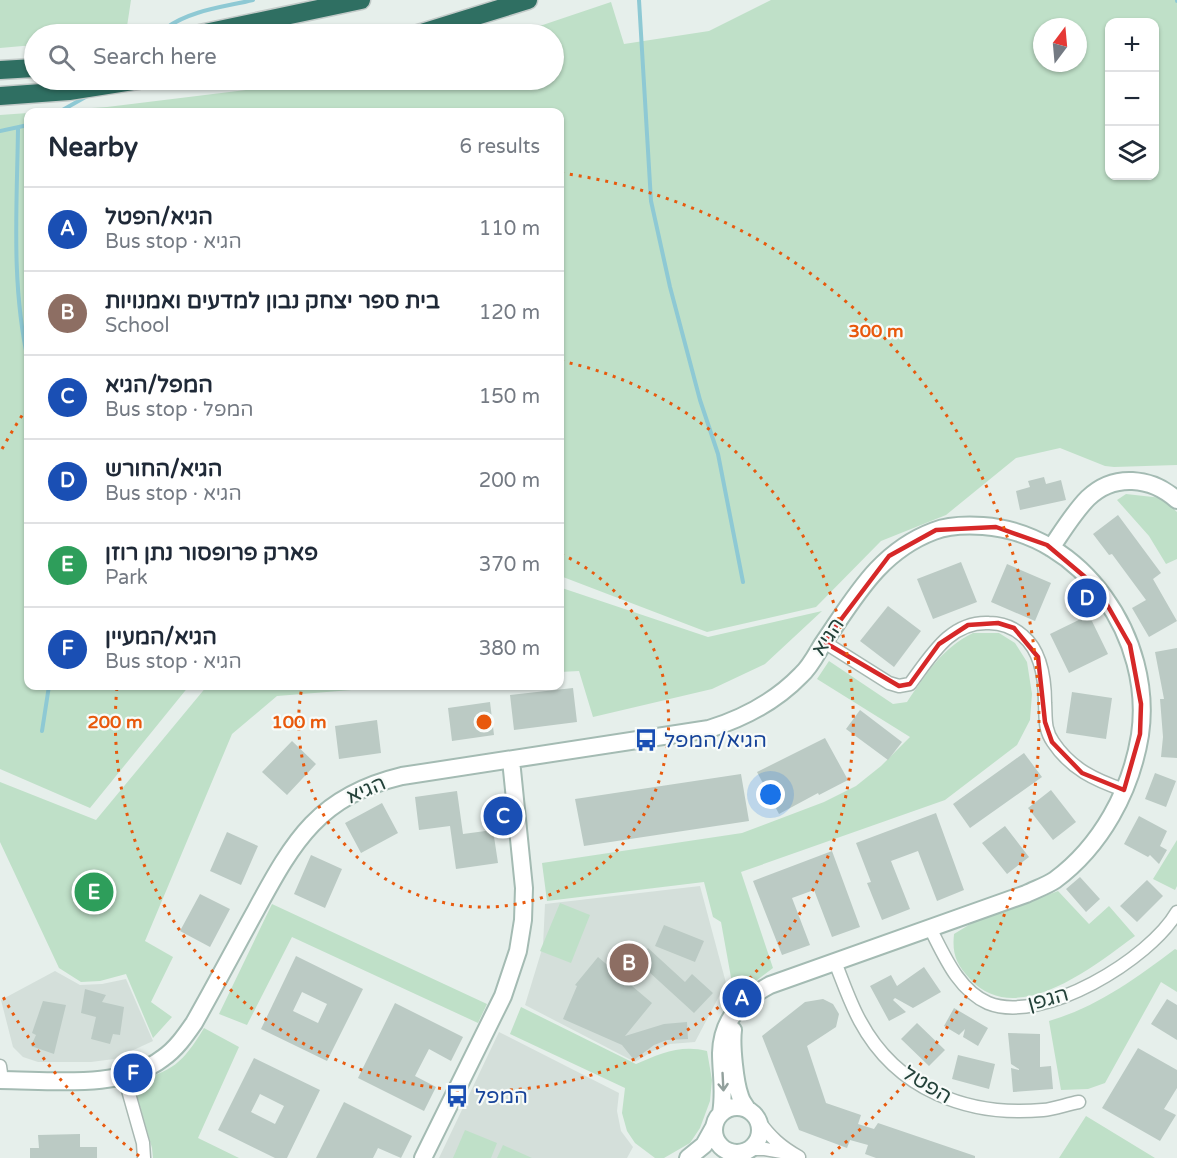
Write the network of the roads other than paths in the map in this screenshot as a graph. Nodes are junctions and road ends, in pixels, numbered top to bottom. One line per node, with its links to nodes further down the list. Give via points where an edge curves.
1 (360, 0): 3 (highway)
2 (528, 0): 4 (highway)
3 (247, 24)
4 (450, 24)
5 (24, 69): 6 (highway)
6 (0, 70)
7 (75, 90): 8 (highway)
8 (0, 96)
9 (1177, 500): 10 (street, via 1147,483 1114,482 1088,498)
10 (1051, 548): 11 (street, הגיא, via 1023,534 996,527 964,525 936,530 889,556); 13 (street, הגיא, via 1097,587 1116,614 1130,645 1141,704 1140,734)
11 (824, 642): 12 (street, הגיא, via 803,674 757,711 733,722); 13 (street, via 899,686 910,684 939,644 968,625 998,623 1014,628 1029,641 1038,657 1045,722 1052,742 1082,773)
12 (511, 760): 19 (street, הגיא, via 387,780 351,794 320,816 288,852 184,1037 164,1058); 27 (street, via 524,888 518,951 503,996)
13 (1124, 790): 15 (street, הגיא, via 1099,836 1078,861 1054,880)
14 (1177, 912): 15 (street, הגפן, via 1151,942 1120,967 1083,988 1054,1001 1007,1008 972,993 958,978)
15 (930, 928): 16 (street, הגיא)
16 (835, 962): 17 (street, הגיא, via 770,985 751,995); 20 (street, הפטל, via 860,1022 879,1050 907,1078 934,1094 962,1105 991,1110 1045,1110)
17 (736, 1011): 21 (street, via 732,1034 740,1098); 22 (street, הגיא, one-way to 22, via 726,1028 721,1052 724,1097)
18 (1, 1075): 19 (street, הגיא, via 87,1080)
19 (124, 1076): 26 (street)
20 (1079, 1102)
21 (753, 1114): 22 (street, via 733,1107); 23 (street, via 760,1126 759,1139); 25 (street, via 769,1136)
22 (717, 1120): 24 (street, via 716,1140); 28 (street, via 704,1145)
23 (750, 1149): 24 (street); 25 (street)
24 (733, 1152): 29 (street)
25 (801, 1157)
26 (144, 1158)
27 (423, 1158)
28 (688, 1158)
29 (712, 1158)

